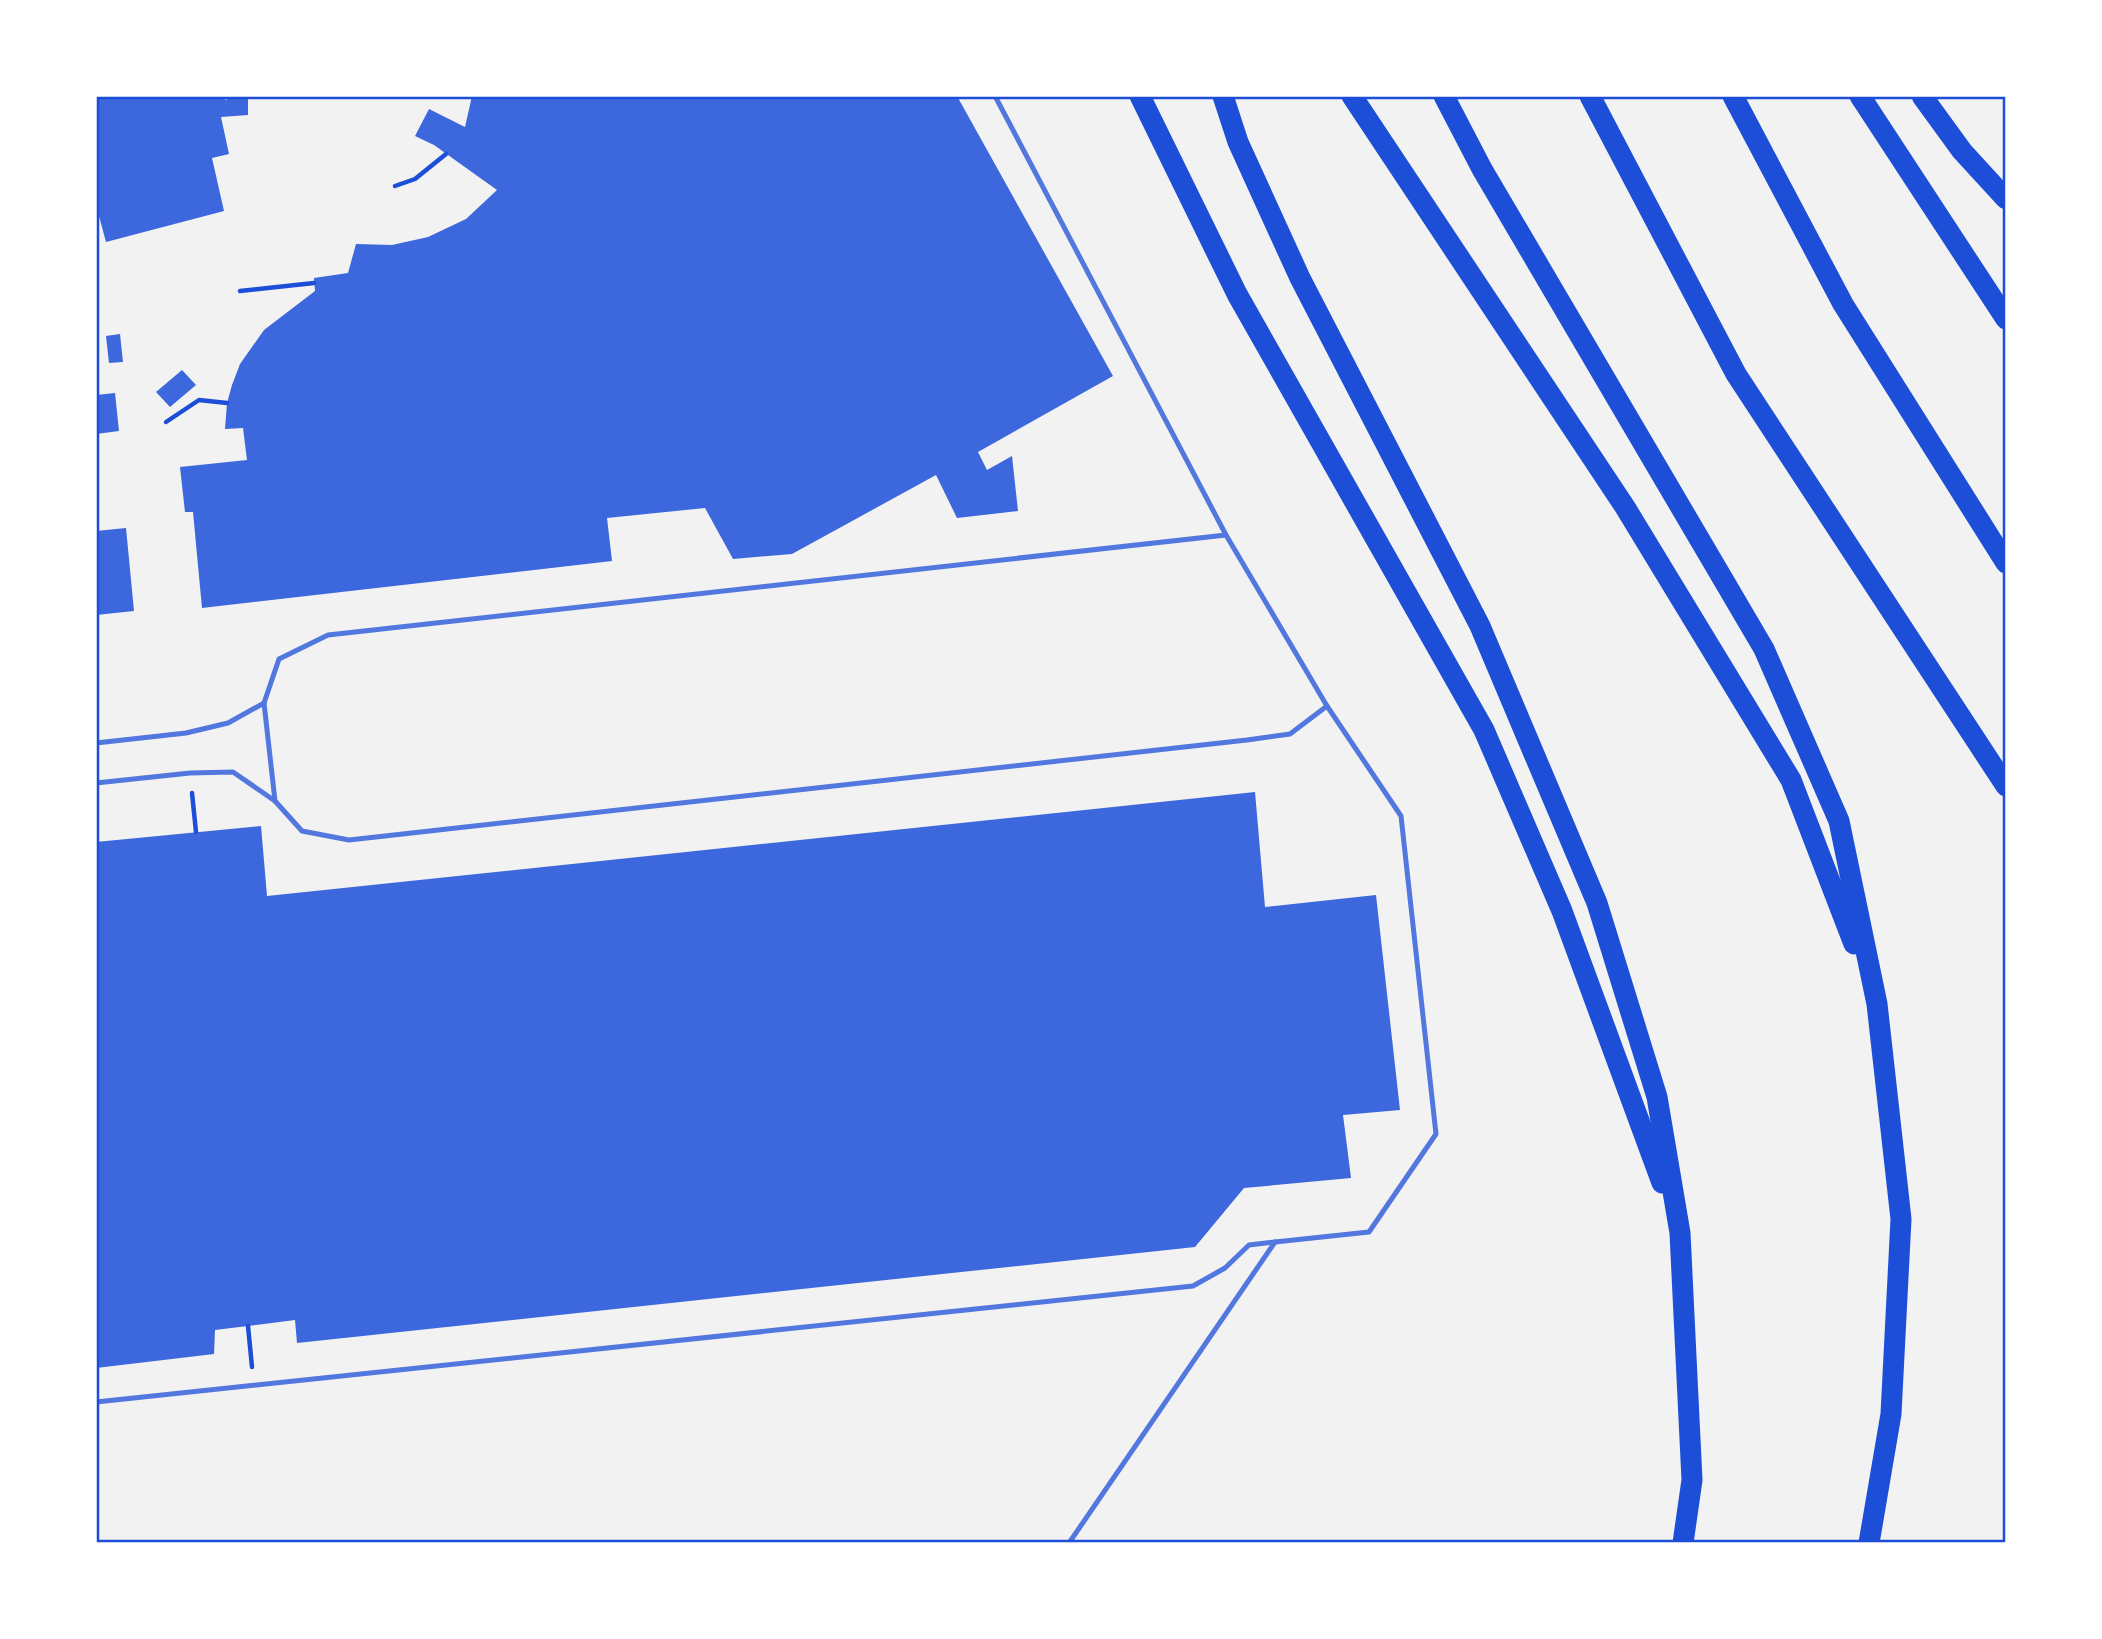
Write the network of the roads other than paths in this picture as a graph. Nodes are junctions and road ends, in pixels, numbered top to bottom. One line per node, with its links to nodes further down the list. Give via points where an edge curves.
1 (995, 96): 12 (lane)
2 (1139, 96): 21 (highway, via 1237,294 1484,730 1562,911)
3 (1223, 96): 21 (highway, via 1238,142 1300,278 1480,626 1597,903 1657,1097)
4 (1352, 96): 20 (highway, via 1625,508 1791,780)
5 (1444, 96): 20 (highway, via 1482,169 1765,649 1839,821)
6 (1590, 96): 18 (highway, via 1736,374)
7 (1733, 96): 13 (highway, via 1843,304)
8 (1860, 96): 11 (highway)
9 (1922, 96): 10 (highway, via 1962,151)
10 (2006, 199)
11 (2006, 318)
12 (1226, 535): 14 (lane, via 328,635 279,659); 15 (lane)
13 (2006, 563)
14 (264, 703): 16 (lane, via 228,723 186,733); 19 (lane)
15 (1327, 706): 19 (lane, via 1290,734 1247,740 349,840 302,831); 22 (lane, via 1401,816 1436,1134 1369,1232)
16 (96, 743)
17 (96, 783): 19 (lane, via 233,772)
18 (2006, 786)
19 (275, 801)
20 (1877, 1004): 26 (highway, via 1901,1219 1891,1414)
21 (1680, 1233): 25 (highway, via 1692,1480)
22 (1275, 1242): 23 (lane, via 1249,1245 1225,1268 1193,1286); 24 (lane)
23 (96, 1402)
24 (1069, 1543)
25 (1683, 1543)
26 (1869, 1543)

